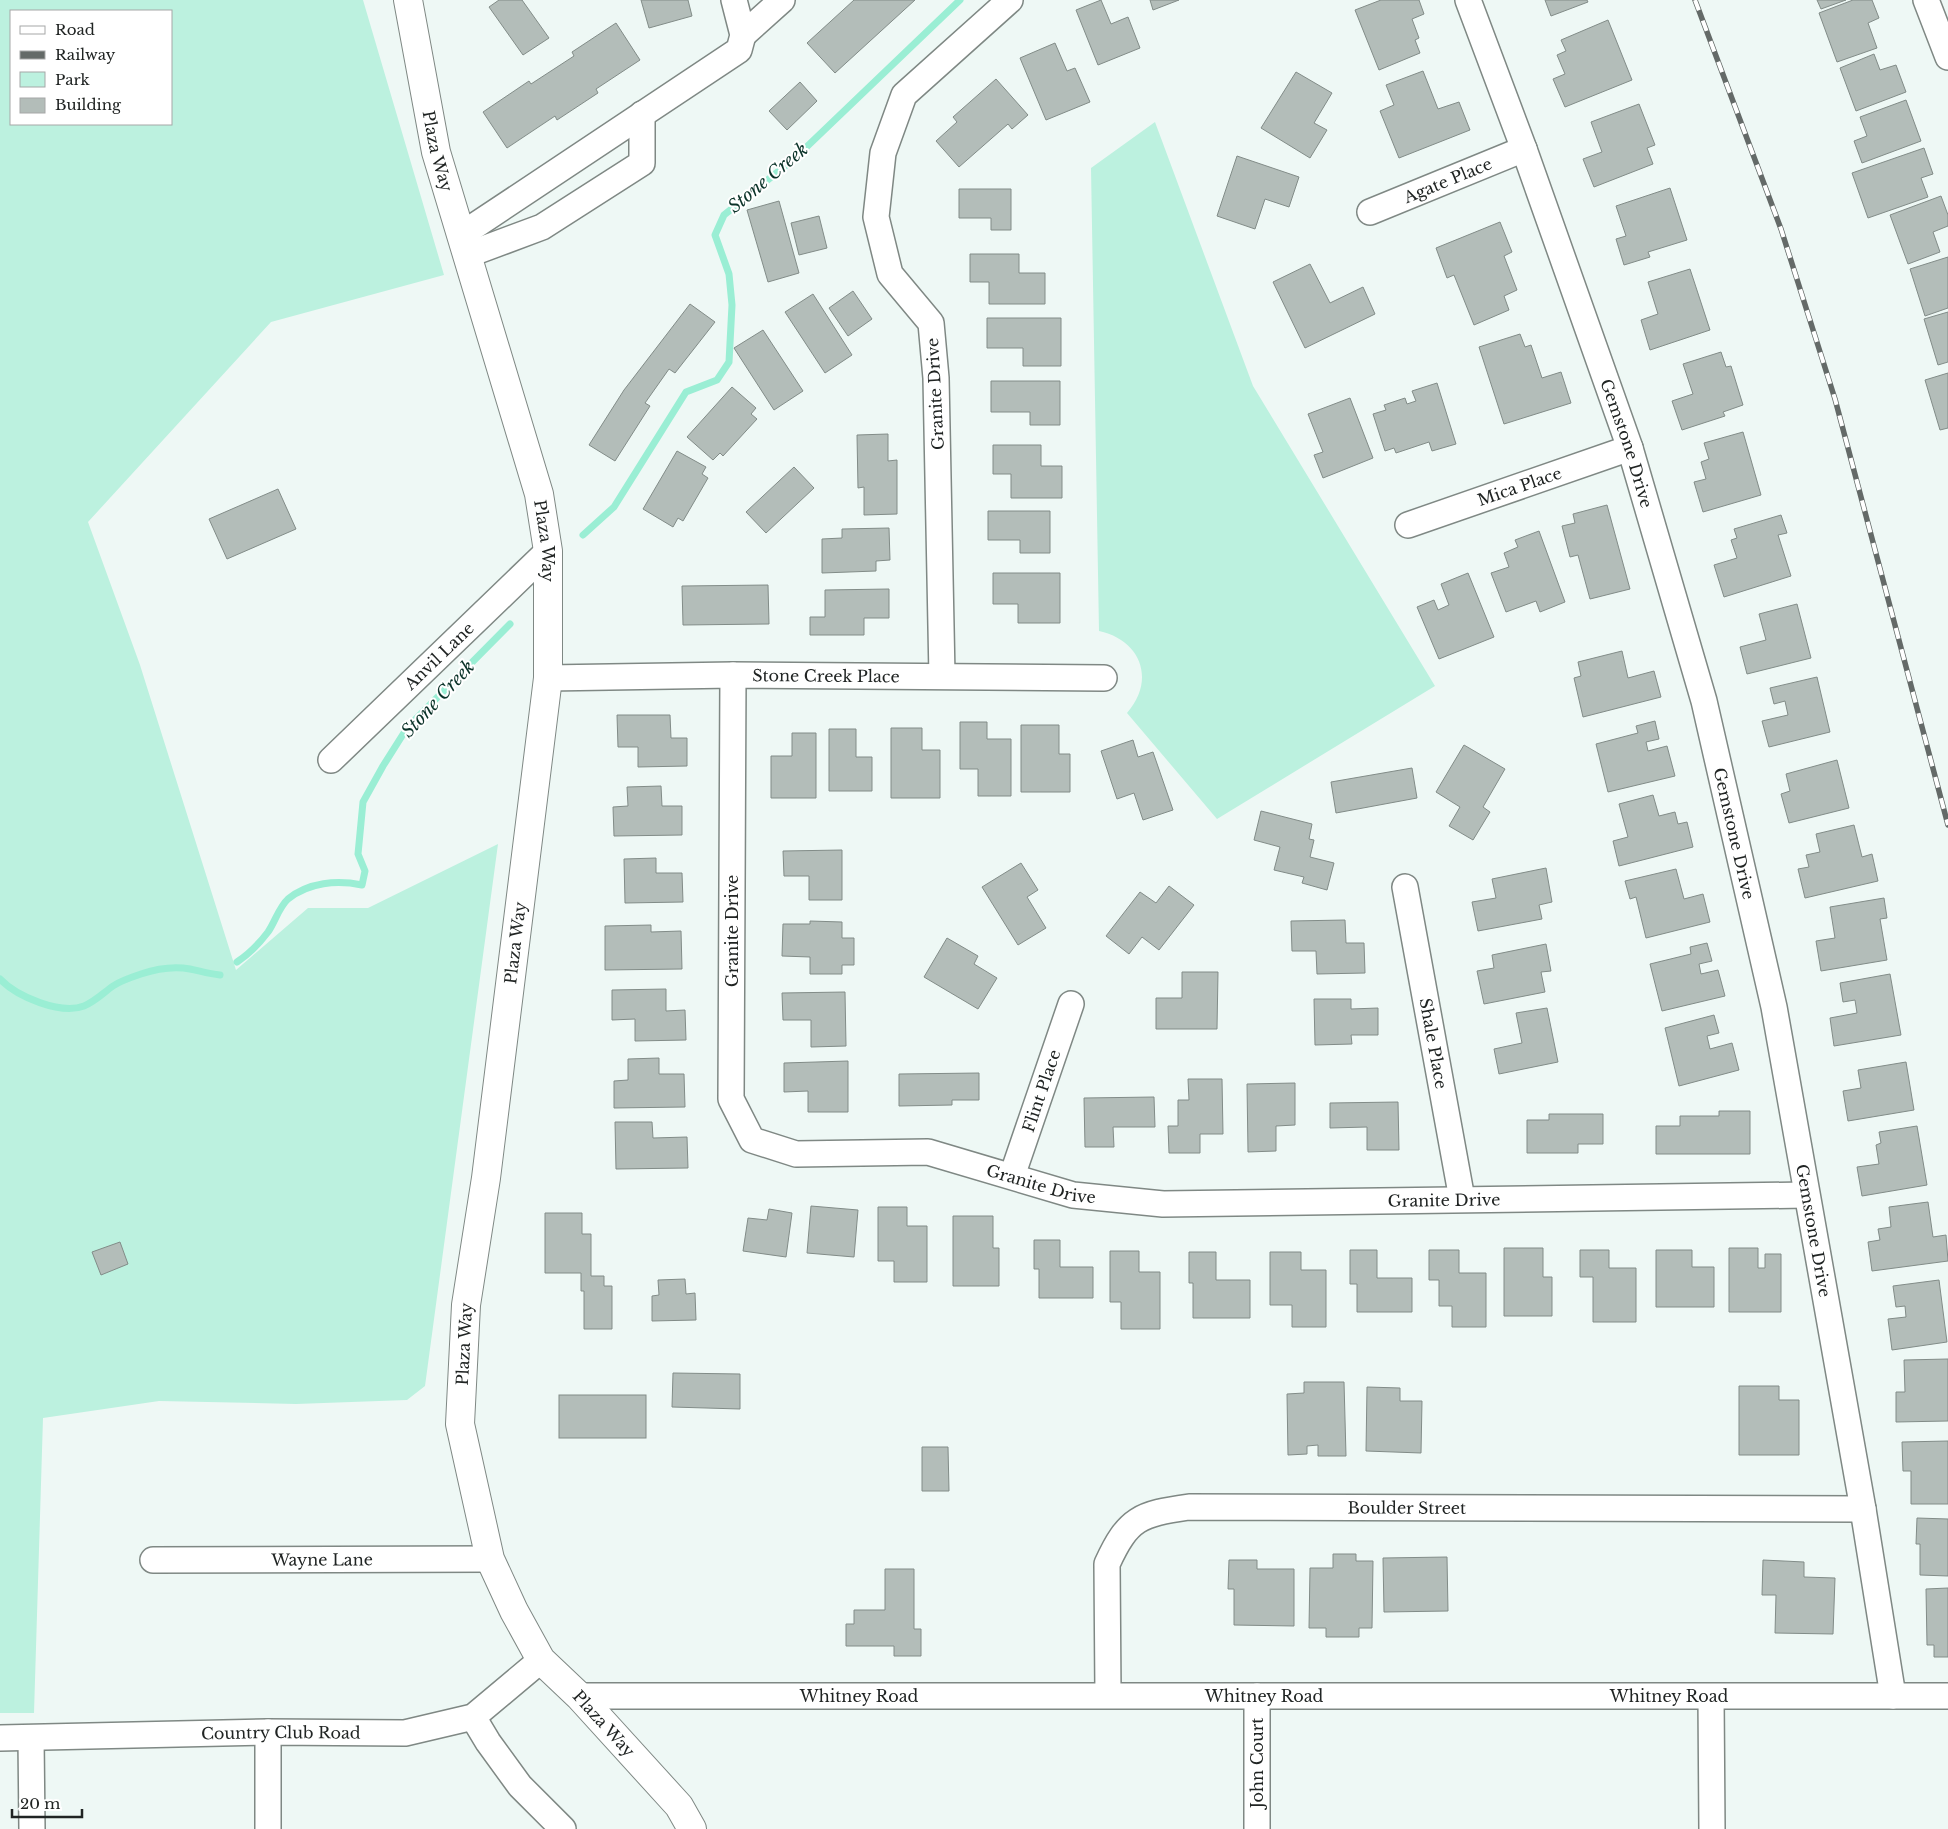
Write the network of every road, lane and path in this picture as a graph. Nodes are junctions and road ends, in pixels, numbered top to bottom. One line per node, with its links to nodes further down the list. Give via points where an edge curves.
1 (408, 0): 12 (main road, Plaza Way, via 436,152)
2 (734, 0): 7 (street)
3 (782, 0): 7 (street)
4 (1010, 0): 17 (street, Granite Drive, via 904,95 883,153 876,217 890,274 930,323 936,378)
5 (1468, 0): 10 (street, Gemstone Drive)
6 (1926, 0): 8 (street)
7 (743, 35): 9 (street, via 738,50)
8 (1948, 57)
9 (642, 114): 12 (street); 12 (street, via 642,163 542,226)
10 (1524, 149): 11 (street, Agate Place); 13 (street, Gemstone Drive)
11 (1370, 212)
12 (464, 245): 15 (main road, Plaza Way, via 540,494)
13 (1630, 448): 14 (street, Mica Place); 24 (street, Gemstone Drive, via 1706,711 1774,1007)
14 (1408, 525)
15 (548, 551): 18 (main road, Plaza Way); 20 (street, Anvil Lane)
16 (733, 675): 17 (street, Stone Creek Place); 18 (street, Stone Creek Place); 23 (street, Granite Drive, via 731,1099 752,1140 796,1154 928,1152)
17 (942, 676): 19 (street, Stone Creek Place)
18 (548, 678): 27 (main road, Plaza Way, via 486,1178 466,1305 460,1424)
19 (1104, 678)
20 (331, 760)
21 (1405, 887): 25 (street, Shale Place)
22 (1071, 1004): 23 (street, Flint Place)
23 (1012, 1176): 25 (street, Granite Drive, via 1073,1195 1163,1204)
24 (1806, 1195): 25 (street, Granite Drive); 26 (street, Gemstone Drive)
25 (1462, 1199)
26 (1863, 1508): 30 (street, Boulder Street, via 1189,1507 1155,1512 1133,1522 1107,1564); 33 (street, Gemstone Drive)
27 (490, 1558): 28 (street, Wayne Lane); 29 (main road, Plaza Way)
28 (152, 1560)
29 (541, 1660): 31 (main road, Plaza Way); 36 (street, Country Club Road)
30 (1108, 1695): 31 (street, Whitney Road); 32 (street, Whitney Road)
31 (580, 1696): 43 (main road, Plaza Way, via 679,1806)
32 (1257, 1696): 35 (street, Whitney Road); 44 (street, John Court)
33 (1893, 1696): 34 (street, Whitney Road); 35 (street, Whitney Road)
34 (1948, 1696)
35 (1711, 1697): 45 (street)
36 (473, 1717): 37 (street, Country Club Road, via 405,1733); 42 (street, via 520,1786)
37 (268, 1732): 39 (street, Country Club Road); 41 (street)
38 (0, 1738): 39 (street, Country Club Road)
39 (31, 1738): 40 (street)
40 (32, 1829)
41 (268, 1829)
42 (563, 1829)
43 (692, 1829)
44 (1258, 1829)
45 (1712, 1829)

